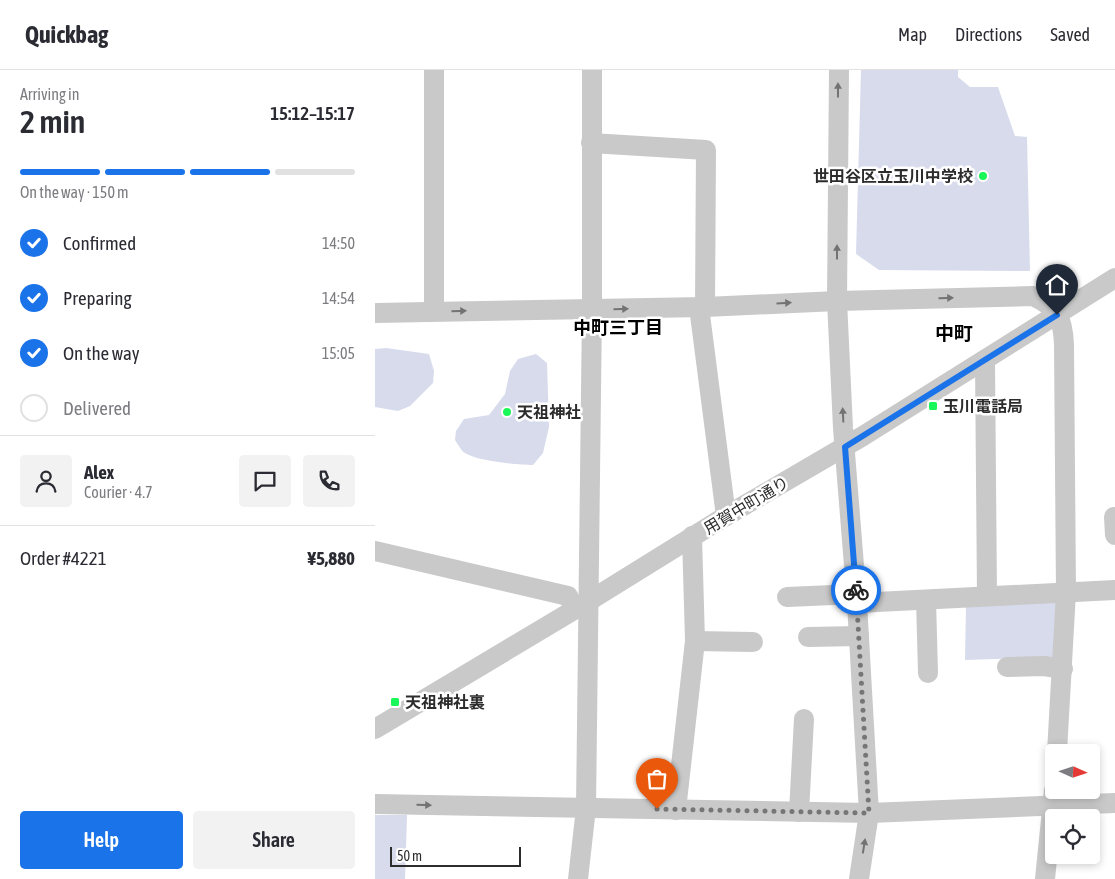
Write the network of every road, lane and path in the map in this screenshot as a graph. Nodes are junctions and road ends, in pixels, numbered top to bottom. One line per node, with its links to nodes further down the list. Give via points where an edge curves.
1 (434, 70): 9 (street)
2 (592, 70): 4 (street)
3 (839, 70): 6 (street, one-way to 3)
4 (591, 143): 7 (street, via 706,150); 8 (street)
5 (1115, 278): 11 (street, 用賀中町通り)
6 (837, 300): 7 (street, one-way to 6); 11 (street, one-way to 11, via 1033,296 1048,304); 13 (street, one-way to 6)
7 (702, 307): 8 (street, one-way to 7); 14 (street)
8 (592, 309): 9 (street, one-way to 8); 25 (street)
9 (434, 311): 10 (street)
10 (375, 313)
11 (1057, 315): 12 (street, 用賀中町通り); 20 (street, via 1064,345)
12 (985, 361): 13 (street, 用賀中町通り); 21 (street)
13 (845, 447): 14 (street, 用賀中町通り); 23 (street)
14 (726, 516): 17 (street, 用賀中町通り)
15 (1114, 517): 16 (street)
16 (1115, 534)
17 (692, 536): 25 (street, 用賀中町通り); 28 (street)
18 (375, 551): 25 (street, via 568,596)
19 (1115, 590): 20 (street)
20 (1066, 592): 21 (street); 31 (street)
21 (987, 596): 24 (street)
22 (787, 598): 23 (street)
23 (857, 599): 24 (street); 26 (street)
24 (926, 600): 32 (street)
25 (582, 605): 34 (street, 用賀中町通り); 41 (street)
26 (859, 636): 27 (street); 44 (street)
27 (809, 638)
28 (695, 641): 29 (street); 42 (street)
29 (753, 642)
30 (1007, 667): 31 (street)
31 (1063, 669): 35 (street)
32 (928, 673)
33 (804, 719): 43 (street)
34 (375, 728)
35 (1058, 744)
36 (1045, 799): 44 (street)
37 (1054, 799): 47 (street)
38 (1066, 799): 39 (street)
39 (1115, 803)
40 (375, 804): 41 (street, one-way to 41)
41 (586, 808): 42 (street); 45 (street)
42 (676, 810): 43 (street)
43 (799, 812): 44 (street)
44 (869, 813): 46 (street, one-way to 44)
45 (577, 879)
46 (859, 879)
47 (1045, 879)

